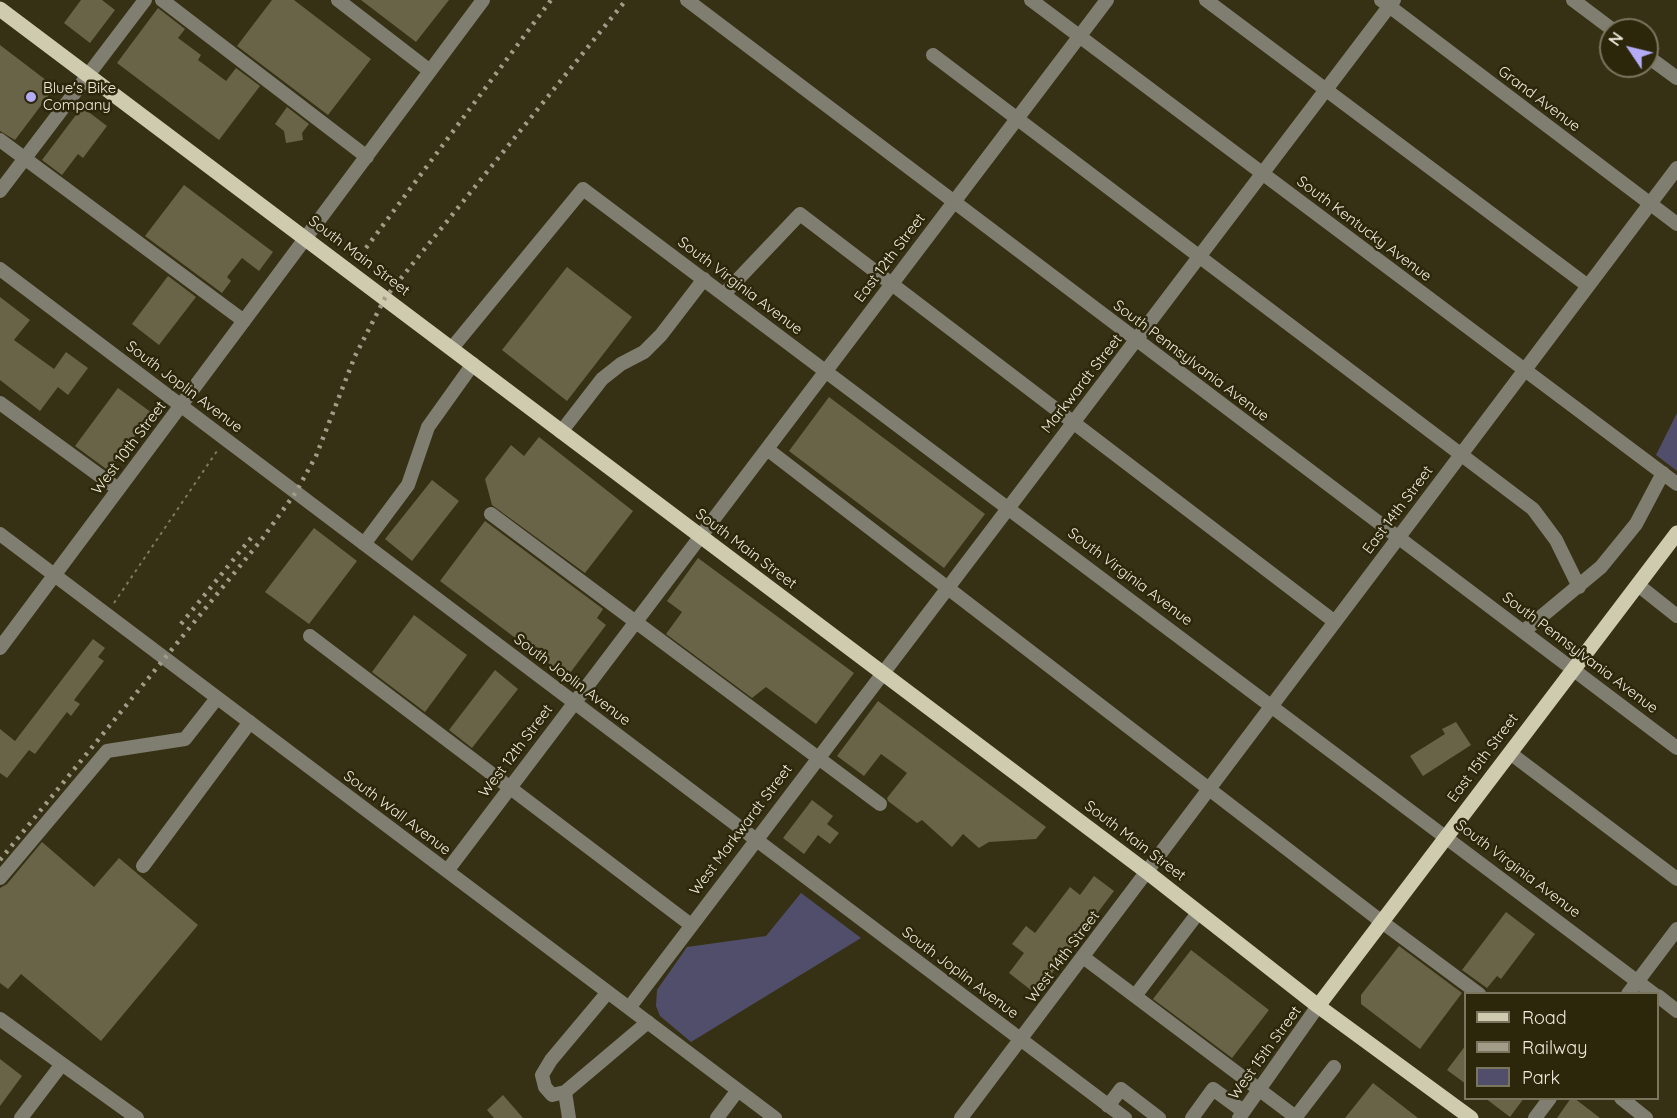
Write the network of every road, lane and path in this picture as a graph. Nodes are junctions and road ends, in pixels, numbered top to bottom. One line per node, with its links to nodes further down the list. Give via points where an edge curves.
1 (145, 0): 17 (street)
2 (162, 0): 22 (street)
3 (338, 0): 16 (street)
4 (483, 0): 16 (street, West 10th Street)
5 (687, 0): 27 (street, South Pennsylvania Avenue)
6 (1031, 0): 13 (street, South Kentucky Avenue)
7 (1107, 0): 13 (street, East 12th Street)
8 (1206, 0): 19 (street)
9 (1573, 0): 12 (street)
10 (1388, 2): 19 (street, Markwardt Street); 28 (street, Grand Avenue)
11 (0, 9): 17 (main road, South Main Street)
12 (1599, 20)
13 (1079, 36): 20 (street, East 12th Street); 25 (street, South Kentucky Avenue)
14 (933, 55): 20 (street)
15 (1659, 65): 18 (street)
16 (430, 70): 22 (street, West 10th Street)
17 (88, 75): 23 (street); 30 (main road, South Main Street)
18 (1677, 78)
19 (1326, 90): 25 (street, Markwardt Street); 35 (street)
20 (1016, 118): 27 (street, East 12th Street); 31 (street)
21 (0, 140): 23 (street)
22 (367, 157): 30 (street, West 10th Street)
23 (25, 159): 26 (street); 37 (street)
24 (1677, 168): 28 (street, East 14th Street)
25 (1263, 173): 31 (street, Markwardt Street); 41 (street, South Kentucky Avenue)
26 (0, 191)
27 (952, 202): 34 (street, East 12th Street); 38 (street, South Pennsylvania Avenue)
28 (1651, 204): 29 (street, Grand Avenue); 35 (street, East 14th Street)
29 (1677, 224)
30 (306, 238): 37 (street, West 10th Street); 39 (main road, South Main Street)
31 (1200, 257): 38 (street, Markwardt Street); 49 (street)
32 (0, 269): 44 (street, South Joplin Avenue)
33 (704, 279): 36 (street, South Virginia Avenue); 39 (street, South Virginia Avenue, via 583,189); 46 (street, via 661,335 644,352 602,379)
34 (891, 284): 36 (street, via 800,214); 42 (street, East 12th Street); 45 (street)
35 (1588, 286): 41 (street, East 14th Street)
36 (724, 294): 42 (street, South Virginia Avenue)
37 (244, 321): 44 (street, West 10th Street)
38 (1136, 340): 45 (street, Markwardt Street); 58 (street, South Pennsylvania Avenue)
39 (452, 348): 40 (main road, South Main Street)
40 (472, 364): 46 (main road, South Main Street); 59 (street, via 429,427 408,485)
41 (1524, 371): 49 (street, East 14th Street); 50 (street, South Kentucky Avenue)
42 (826, 372): 48 (street, East 12th Street); 53 (street, South Virginia Avenue)
43 (0, 403): 52 (street)
44 (181, 405): 47 (street, South Joplin Avenue); 52 (street, West 10th Street)
45 (1073, 423): 53 (street, Markwardt Street); 66 (street)
46 (561, 432): 57 (main road, South Main Street)
47 (225, 439): 59 (street, South Joplin Avenue); 64 (path)
48 (767, 449): 57 (street, East 12th Street); 62 (street)
49 (1460, 454): 58 (street, East 14th Street); 63 (street, via 1533,509 1556,540)
50 (1663, 473): 51 (street, South Kentucky Avenue); 63 (street, via 1636,524)
51 (1677, 484)
52 (118, 489): 60 (street, West 10th Street)
53 (1009, 506): 62 (street, Markwardt Street); 75 (street, South Virginia Avenue)
54 (491, 514): 67 (street)
55 (1677, 533): 61 (main road, East 15th Street)
56 (0, 534): 60 (street, South Wall Avenue)
57 (700, 537): 67 (street, West 12th Street); 72 (main road, South Main Street)
58 (1398, 537): 66 (street, East 14th Street); 68 (street, South Pennsylvania Avenue)
59 (364, 544): 74 (street, South Joplin Avenue)
60 (55, 575): 64 (street, South Wall Avenue); 70 (street, West 10th Street)
61 (1638, 585): 65 (street); 71 (main road, East 15th Street)
62 (947, 587): 72 (street, Markwardt Street); 81 (street)
63 (1579, 587): 68 (street)
64 (106, 614): 73 (street, South Wall Avenue)
65 (1677, 616)
66 (1335, 622): 75 (street, East 14th Street)
67 (634, 623): 74 (street, West 12th Street); 79 (street)
68 (1524, 631): 71 (street, South Pennsylvania Avenue)
69 (310, 636): 80 (street)
70 (0, 648)
71 (1574, 669): 77 (street, South Pennsylvania Avenue); 78 (main road, East 15th Street)
72 (881, 672): 79 (street, West Markwardt Street); 87 (main road, South Main Street)
73 (217, 698): 76 (street, South Wall Avenue); 88 (street, via 184,739 107,751)
74 (574, 702): 80 (street, West 12th Street); 84 (street, South Joplin Avenue)
75 (1272, 705): 81 (street, East 14th Street); 83 (street, South Virginia Avenue)
76 (249, 722): 85 (street); 86 (street, South Wall Avenue)
77 (1677, 747)
78 (1510, 753): 83 (main road, East 15th Street); 89 (street)
79 (817, 757): 82 (street); 84 (street, West Markwardt Street)
80 (510, 788): 86 (street, West 12th Street); 92 (street)
81 (1210, 789): 87 (street, East 14th Street); 91 (street)
82 (880, 804)
83 (1446, 836): 91 (main road, East 15th Street); 95 (street, South Virginia Avenue)
84 (755, 839): 92 (street, West Markwardt Street); 107 (street, South Joplin Avenue)
85 (143, 866)
86 (447, 871): 96 (street, South Wall Avenue)
87 (1147, 872): 90 (main road, South Main Street); 94 (street, West 14th Street)
88 (0, 878)
89 (1677, 879)
90 (1198, 913): 100 (street); 102 (main road, South Main Street)
91 (1382, 922): 97 (street); 102 (main road, East 15th Street)
92 (691, 925): 103 (street, West Markwardt Street)
93 (1677, 929): 95 (street)
94 (1083, 957): 100 (street); 107 (street, West 14th Street)
95 (1638, 981): 98 (street); 99 (street, South Virginia Avenue)
96 (608, 992): 103 (street, South Wall Avenue); 112 (street, via 542,1075 552,1095)
97 (1478, 992)
98 (1629, 992)
99 (1652, 992)
100 (1135, 996): 111 (street)
101 (1659, 997): 104 (street, South Virginia Avenue)
102 (1318, 1006): 111 (street, West 15th Street); 127 (main road, South Main Street)
103 (629, 1008): 106 (street, South Wall Avenue)
104 (1677, 1011)
105 (0, 1019): 108 (street)
106 (648, 1022): 110 (street, South Wall Avenue); 112 (street)
107 (1022, 1040): 115 (street, South Joplin Avenue); 122 (street, West 14th Street)
108 (62, 1064): 117 (street); 118 (street)
109 (1334, 1067): 126 (street)
110 (738, 1090): 120 (street); 121 (street, South Wall Avenue)
111 (1259, 1090): 116 (street, West 15th Street); 126 (street)
112 (565, 1092): 119 (street)
113 (1548, 1100): 128 (street)
114 (1624, 1100): 129 (street)
115 (1108, 1106): 123 (street, South Joplin Avenue); 124 (street, via 1121,1089)
116 (1241, 1115): 125 (street, via 1213,1089)
117 (21, 1118)
118 (136, 1118)
119 (569, 1118)
120 (717, 1118)
121 (775, 1118)
122 (962, 1118)
123 (1125, 1118)
124 (1159, 1118)
125 (1193, 1118)
126 (1296, 1118)
127 (1472, 1118)
128 (1535, 1118)
129 (1646, 1118)

